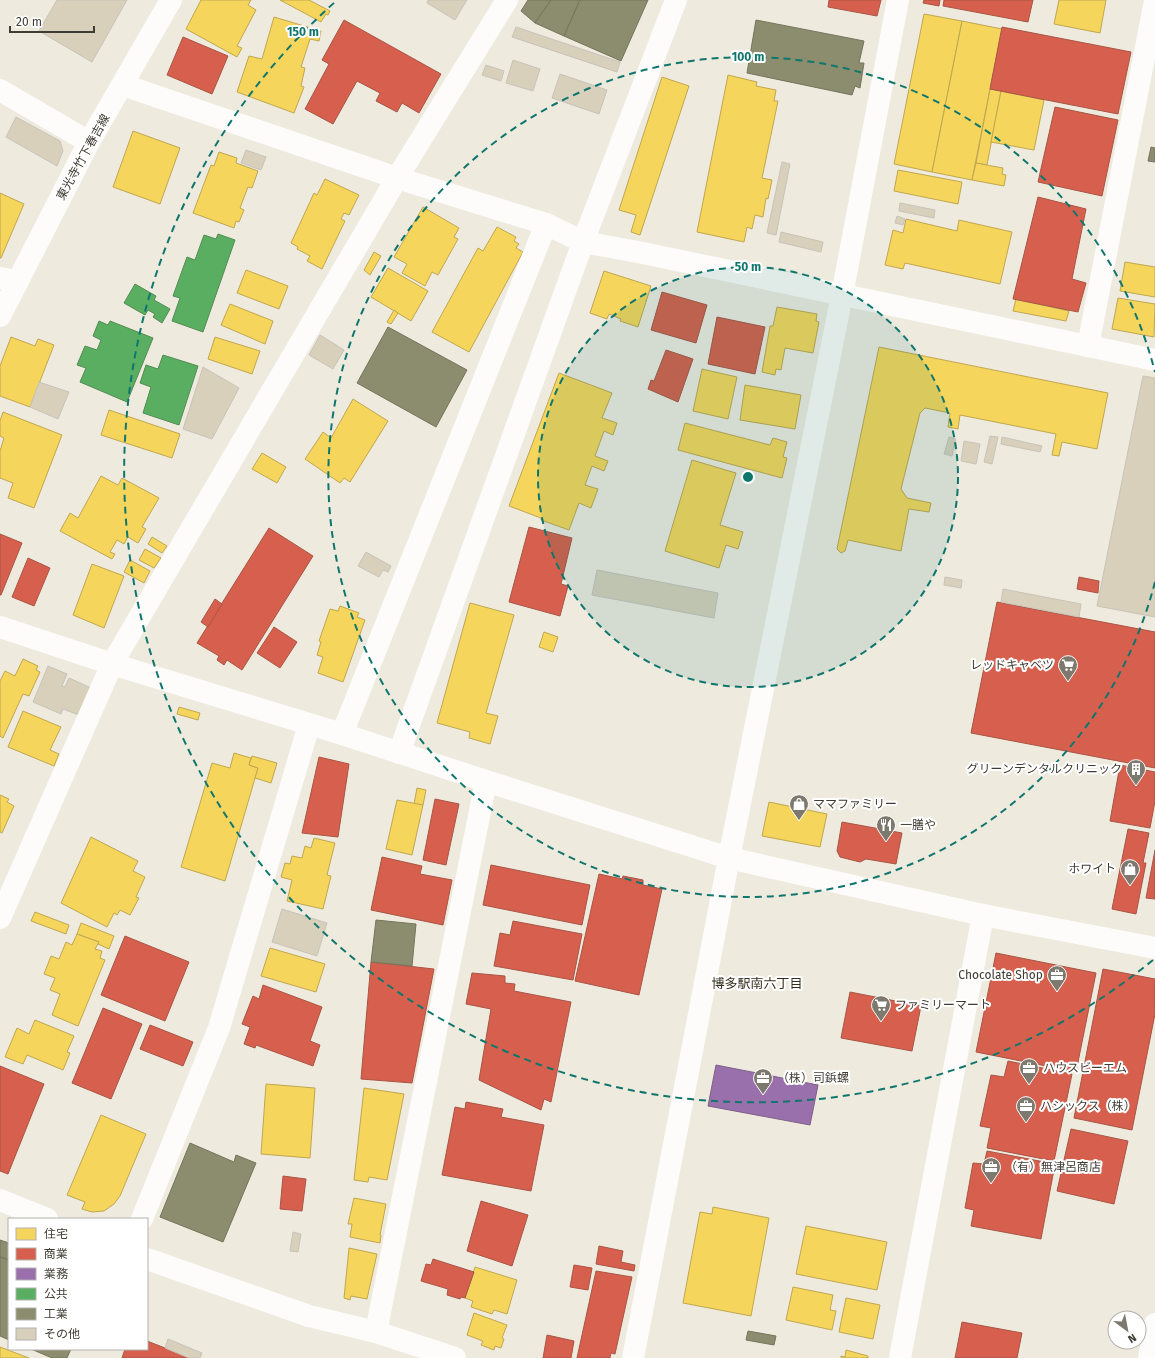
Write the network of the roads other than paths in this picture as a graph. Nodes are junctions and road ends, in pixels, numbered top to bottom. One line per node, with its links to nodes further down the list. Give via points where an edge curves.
1 (171, 0): 6 (street, 東光寺竹下春吉線)
2 (506, 0): 9 (street)
3 (676, 0): 11 (street)
4 (898, 0): 13 (street)
5 (1155, 0): 15 (street)
6 (123, 85): 8 (street, 東光寺竹下春吉線); 9 (street)
7 (0, 90): 8 (street)
8 (90, 142): 12 (street, 東光寺竹下春吉線)
9 (397, 178): 10 (street); 18 (street)
10 (546, 224): 11 (street); 20 (street)
11 (583, 242): 13 (street); 21 (street)
12 (9, 280): 14 (street, 東光寺竹下春吉線)
13 (842, 295): 15 (street); 23 (street)
14 (0, 316)
15 (1088, 346): 16 (street)
16 (1155, 360)
17 (0, 627): 18 (street)
18 (112, 664): 19 (street); 25 (street)
19 (309, 725): 20 (street); 29 (street, via 219,1028)
20 (342, 734): 21 (street)
21 (399, 753): 22 (street)
22 (486, 781): 23 (street); 32 (street)
23 (729, 858): 24 (street); 34 (street)
24 (983, 915): 26 (street); 35 (street)
25 (0, 918)
26 (1155, 948)
27 (0, 1200): 28 (street)
28 (44, 1218)
29 (142, 1218)
30 (148, 1259): 32 (street, via 310,1316)
31 (1155, 1324): 36 (street)
32 (376, 1332): 33 (street)
33 (455, 1358)
34 (633, 1358)
35 (900, 1358)
36 (1148, 1358)

